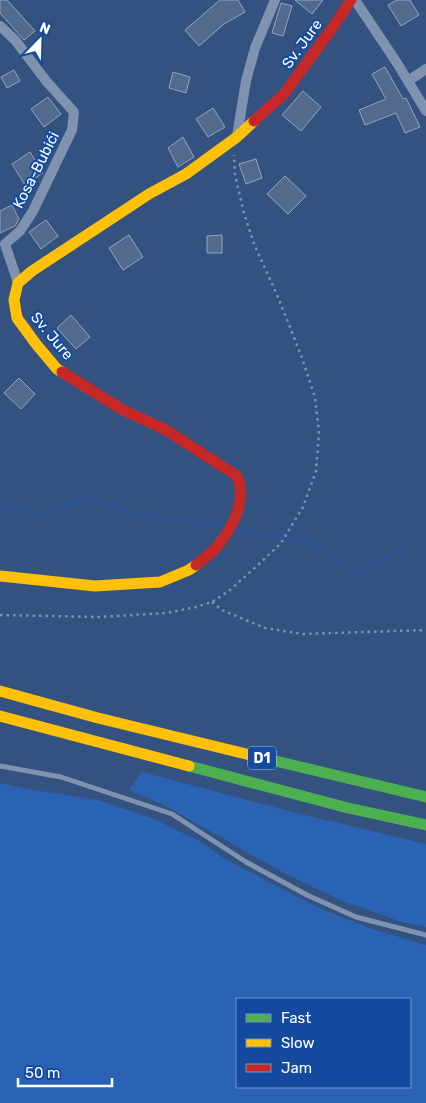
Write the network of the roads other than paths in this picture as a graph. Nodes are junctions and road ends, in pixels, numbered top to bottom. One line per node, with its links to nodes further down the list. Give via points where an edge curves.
1 (275, 0): 8 (street, via 246,81)
2 (351, 0): 8 (main road, Sv. Jure, via 284,94)
3 (355, 0): 6 (street)
4 (0, 26): 9 (street, Kosa-Bubići, via 16,40 74,112 72,130 33,211 20,230 4,244)
5 (426, 69): 6 (street)
6 (408, 81): 7 (street)
7 (426, 111)
8 (237, 138): 9 (main road, Sv. Jure, via 32,271)
9 (18, 284): 10 (main road, Sv. Jure, via 14,300 17,318 57,369 121,408 166,430 237,476 241,485 237,515 213,552 189,570 160,582 95,586)
10 (0, 576)
11 (0, 691): 14 (main road, D1, via 98,718)
12 (0, 716): 15 (main road, D1)
13 (0, 766): 16 (lane, via 61,777 172,814 246,862 307,895 356,917)
14 (426, 797)
15 (426, 826)
16 (426, 935)

